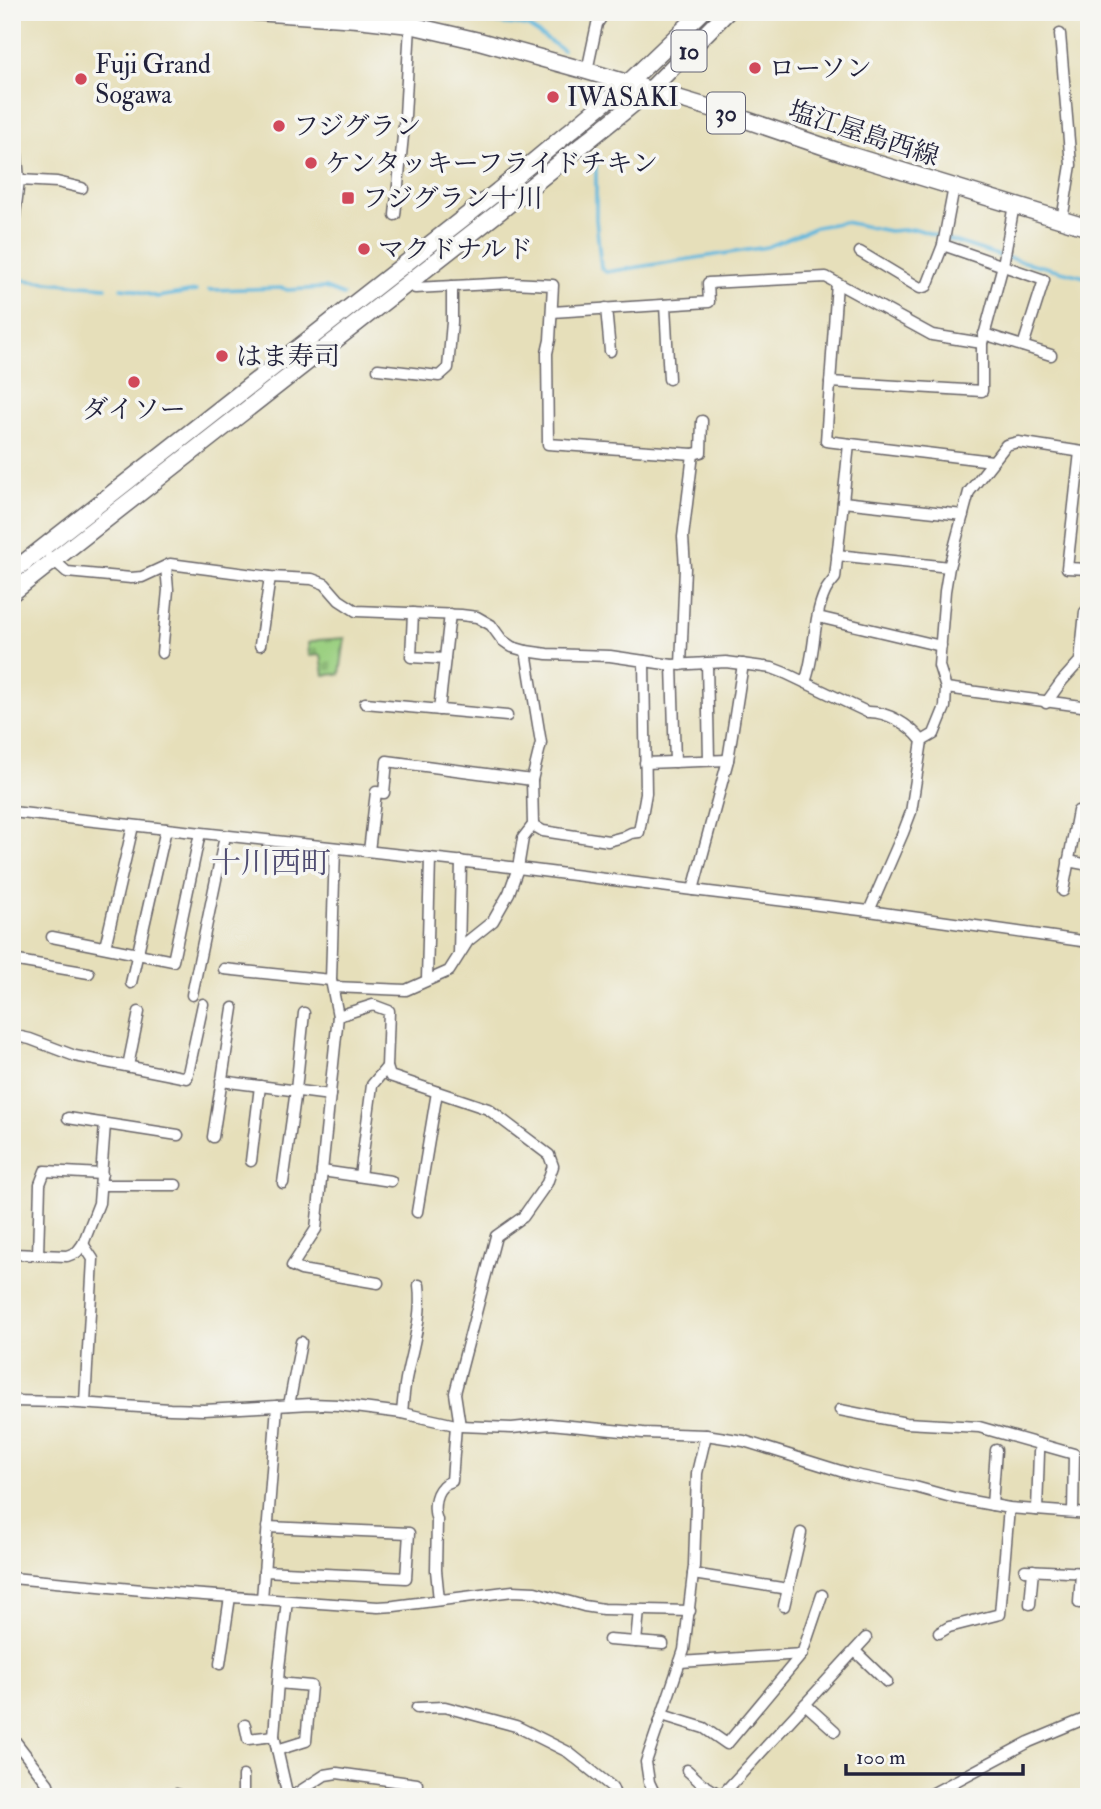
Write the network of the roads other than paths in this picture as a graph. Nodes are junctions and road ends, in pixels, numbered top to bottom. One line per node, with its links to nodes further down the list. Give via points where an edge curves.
1 (255, 12): 5 (main road, 塩江屋島西線 / 30)
2 (702, 12): 8 (main road, 10)
3 (727, 12): 9 (main road, 10)
4 (601, 13): 7 (street)
5 (410, 25): 7 (main road, 塩江屋島西線 / 30); 15 (street)
6 (1060, 34): 16 (street, via 1071,165)
7 (587, 71): 8 (main road, 塩江屋島西線 / 30)
8 (628, 83): 9 (main road, 塩江屋島西線 / 30); 44 (main road, 10)
9 (650, 90): 12 (main road, 塩江屋島西線 / 30); 22 (main road, 10)
10 (12, 145): 11 (street, via 16,146)
11 (19, 180): 13 (street); 19 (street)
12 (954, 187): 14 (main road, 塩江屋島西線 / 30); 18 (street)
13 (82, 188)
14 (1014, 205): 16 (main road, 塩江屋島西線 / 30); 21 (street)
15 (396, 215)
16 (1062, 220): 17 (main road, 塩江屋島西線 / 30)
17 (1089, 228)
18 (944, 240): 20 (street, via 927,286 920,289); 21 (street)
19 (12, 241)
20 (860, 252)
21 (1003, 264): 28 (street); 29 (street, via 1044,280)
22 (410, 281): 24 (street, via 415,288); 44 (main road, 10)
23 (837, 283): 25 (street, via 826,277 708,283 709,302); 28 (street, via 932,335); 34 (street)
24 (452, 286): 27 (street, via 553,285); 32 (street, via 448,368 439,376)
25 (665, 305): 26 (street); 33 (street)
26 (606, 309): 27 (street); 30 (street)
27 (552, 312): 38 (street, via 547,353 548,444)
28 (983, 338): 29 (street); 34 (street, via 982,391)
29 (1023, 346): 31 (street)
30 (610, 351)
31 (1051, 355)
32 (378, 369)
33 (669, 379)
34 (830, 382): 36 (street, via 826,441)
35 (702, 421): 38 (street, via 701,452)
36 (849, 444): 39 (street); 42 (street)
37 (1085, 453): 39 (street, via 1018,442 1006,444); 40 (street)
38 (693, 454): 63 (street)
39 (992, 461): 43 (street, via 969,492)
40 (1076, 487): 41 (street); 48 (street, via 1067,568)
41 (1089, 488)
42 (843, 502): 43 (street); 45 (street)
43 (963, 515): 47 (street)
44 (47, 555): 46 (street, via 67,572 131,578); 50 (main road, 10)
45 (837, 555): 47 (street); 54 (street, via 835,578 825,592)
46 (166, 566): 49 (street); 58 (street)
47 (949, 567): 56 (street)
48 (1089, 569)
49 (270, 577): 52 (street, via 325,583 356,611); 55 (street)
50 (15, 581)
51 (1085, 612): 67 (street, via 1080,661)
52 (413, 613): 53 (street); 59 (street, via 411,657)
53 (450, 614): 57 (street, via 477,617 512,647); 59 (street)
54 (818, 617): 56 (street); 64 (street)
55 (260, 645)
56 (941, 646): 65 (street, via 939,666)
57 (526, 651): 60 (street); 76 (street, via 541,743)
58 (162, 653)
59 (445, 659): 69 (street)
60 (645, 661): 63 (street); 75 (street)
61 (707, 663): 62 (street); 63 (street); 72 (street)
62 (743, 664): 64 (street, via 772,668); 73 (street)
63 (676, 665): 74 (street)
64 (805, 682): 71 (street, via 913,729)
65 (946, 688): 67 (street); 71 (street, via 940,721 934,734)
66 (365, 703): 69 (street)
67 (1046, 703): 68 (street)
68 (1089, 708)
69 (439, 710): 70 (street)
70 (507, 716)
71 (922, 741): 93 (street, via 911,812)
72 (709, 760): 73 (street); 74 (street)
73 (728, 760): 91 (street)
74 (676, 762): 75 (street)
75 (645, 764): 79 (street, via 646,793 639,832 608,841 543,831)
76 (532, 780): 79 (street); 85 (street, via 387,761 384,793 376,792)
77 (1078, 811): 88 (street)
78 (12, 812): 80 (street)
79 (533, 825): 90 (street, via 523,838)
80 (133, 826): 81 (street); 96 (street)
81 (166, 829): 82 (street); 97 (street)
82 (200, 833): 83 (street); 97 (street, via 173,961)
83 (225, 836): 84 (street); 105 (street)
84 (335, 848): 85 (street); 104 (street)
85 (369, 851): 86 (street)
86 (430, 858): 87 (street); 102 (street)
87 (461, 861): 90 (street); 98 (street)
88 (1068, 861): 89 (street); 92 (street)
89 (1089, 865)
90 (518, 868): 91 (street); 98 (street, via 493,921 468,941)
91 (693, 890): 93 (street)
92 (1063, 891)
93 (869, 911): 95 (street)
94 (52, 937): 96 (street)
95 (1089, 942)
96 (105, 947): 97 (street)
97 (138, 954): 103 (street)
98 (459, 955): 102 (street, via 449,971)
99 (12, 960): 101 (street)
100 (224, 969): 104 (street)
101 (89, 974)
102 (427, 980): 104 (street, via 406,989)
103 (131, 984)
104 (332, 984): 110 (street)
105 (191, 995)
106 (203, 1003): 112 (street, via 187,1078)
107 (233, 1008): 114 (street)
108 (139, 1012): 112 (street)
109 (304, 1013): 116 (street)
110 (338, 1016): 113 (street, via 373,1005 389,1011); 118 (street)
111 (12, 1035): 112 (street, via 75,1056)
112 (128, 1066)
113 (387, 1067): 117 (street, via 390,1076); 126 (street, via 372,1085)
114 (221, 1081): 115 (street); 122 (street)
115 (260, 1086): 116 (street); 123 (street)
116 (296, 1090): 118 (street); 128 (street)
117 (437, 1092): 131 (street); 144 (street, via 488,1109 549,1155 553,1166 523,1217 496,1236 455,1392)
118 (330, 1095): 124 (street)
119 (68, 1118): 120 (street)
120 (105, 1124): 121 (street); 125 (street)
121 (178, 1135)
122 (213, 1137)
123 (251, 1161)
124 (322, 1171): 126 (street); 135 (street, via 316,1229 292,1266)
125 (102, 1174): 129 (street); 134 (street, via 45,1171 40,1184)
126 (360, 1176): 127 (street)
127 (391, 1181)
128 (283, 1183)
129 (101, 1185): 130 (street); 132 (street)
130 (176, 1185)
131 (417, 1212)
132 (83, 1244): 134 (street, via 67,1256); 139 (street, via 93,1259)
133 (12, 1254): 134 (street)
134 (38, 1255)
135 (378, 1283)
136 (419, 1285): 143 (street, via 420,1309)
137 (301, 1342): 140 (street)
138 (12, 1401): 139 (street)
139 (85, 1403): 141 (street, via 204,1410)
140 (289, 1405): 141 (street); 143 (street, via 348,1405)
141 (278, 1406): 153 (street)
142 (841, 1410): 151 (street, via 906,1423 978,1427 1074,1454)
143 (402, 1413): 144 (street)
144 (458, 1426): 145 (street, via 550,1424); 163 (street, via 452,1481 441,1487 434,1513)
145 (706, 1435): 148 (street, via 744,1441 850,1474); 157 (street, via 697,1473)
146 (996, 1450): 148 (street)
147 (1039, 1452): 150 (street)
148 (992, 1505): 149 (street)
149 (1009, 1508): 150 (street); 170 (street, via 1000,1614)
150 (1037, 1510): 151 (street)
151 (1073, 1513): 152 (street)
152 (1089, 1514)
153 (268, 1527): 155 (street); 155 (street, via 409,1533 406,1578)
154 (801, 1532): 159 (street)
155 (264, 1571): 162 (street)
156 (1085, 1573): 165 (street); 166 (street, via 1029,1570)
157 (693, 1574): 159 (street); 169 (street)
158 (12, 1578): 161 (street)
159 (788, 1589): 167 (street)
160 (822, 1595): 176 (street)
161 (230, 1597): 162 (street); 178 (street)
162 (262, 1599): 164 (street)
163 (439, 1600): 164 (street, via 378,1607); 168 (street, via 535,1592 584,1606)
164 (287, 1601): 179 (street)
165 (1079, 1603)
166 (1031, 1604)
167 (784, 1606)
168 (639, 1610): 169 (street); 173 (street)
169 (690, 1611): 177 (street)
170 (939, 1633)
171 (866, 1638): 175 (street)
172 (609, 1640): 173 (street)
173 (636, 1642): 174 (street)
174 (663, 1644)
175 (855, 1651): 180 (street); 181 (street)
176 (802, 1654): 177 (street); 183 (street, via 727,1744 704,1728)
177 (680, 1662): 183 (street)
178 (220, 1664)
179 (278, 1682): 187 (street); 189 (street, via 311,1686 306,1741)
180 (887, 1682)
181 (805, 1704): 186 (street); 192 (street)
182 (417, 1708): 199 (street, via 444,1707 516,1726 568,1752 612,1787)
183 (662, 1715): 200 (street, via 646,1762)
184 (1089, 1717): 201 (street, via 1029,1742)
185 (245, 1725): 187 (street, via 248,1739)
186 (835, 1731)
187 (274, 1736): 189 (street)
188 (12, 1737): 193 (street, via 48,1784)
189 (277, 1750): 197 (street)
190 (687, 1770): 192 (street)
191 (243, 1776): 196 (street)
192 (721, 1796)
193 (51, 1797)
194 (163, 1797): 195 (street)
195 (186, 1797)
196 (241, 1797)
197 (289, 1797): 198 (street, via 325,1775 337,1773 416,1784)
198 (414, 1797)
199 (616, 1797)
200 (656, 1797)
201 (926, 1797)

